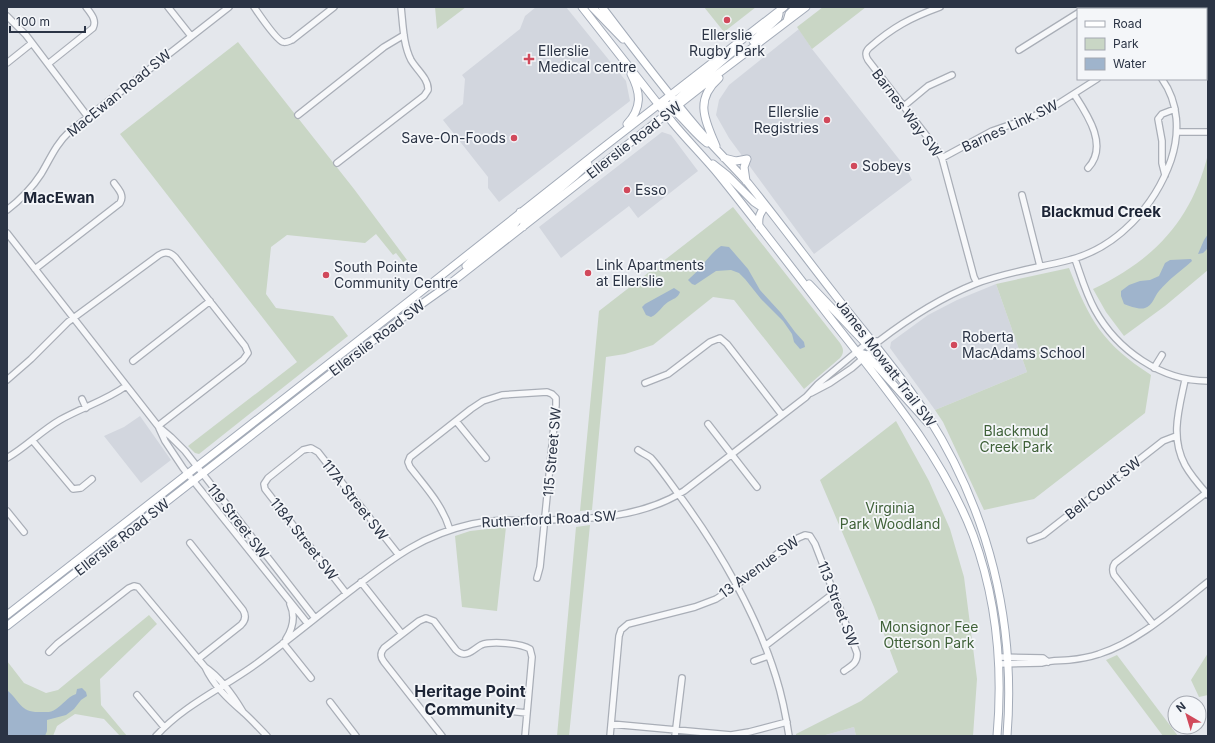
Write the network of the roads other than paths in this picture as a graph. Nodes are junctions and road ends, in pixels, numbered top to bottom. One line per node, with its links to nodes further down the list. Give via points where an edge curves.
1 (86, 7): 27 (street, via 94,20 93,28)
2 (168, 7): 19 (street)
3 (229, 7): 19 (street, MacEwan Road SW)
4 (254, 7): 5 (street, via 276,36 285,42 292,40)
5 (334, 7)
6 (401, 7): 18 (street)
7 (582, 7): 24 (main road)
8 (592, 7): 22 (main road)
9 (602, 7): 22 (main road)
10 (796, 7): 16 (main road, via 789,14)
11 (806, 7): 16 (main road, Ellerslie Road SW)
12 (940, 7): 35 (street, Barnes Way SW, via 904,22 871,45 866,53 868,60)
13 (781, 9): 17 (main road, Ellerslie Road SW); 23 (main road, via 778,18)
14 (1077, 14): 21 (street)
15 (7, 16): 20 (street)
16 (787, 21): 23 (main road, Ellerslie Road SW)
17 (760, 26): 31 (main road, via 676,86 668,87); 34 (main road, Ellerslie Road SW)
18 (404, 35): 37 (street, via 384,47); 47 (street, via 412,62 427,83 427,92)
19 (191, 36): 38 (street, MacEwan Road SW)
20 (32, 43): 25 (street); 27 (street)
21 (1019, 50)
22 (636, 52): 31 (main road)
23 (740, 57): 26 (main road, Ellerslie Road SW)
24 (622, 58): 33 (main road); 41 (main road, via 635,81 639,99 636,113)
25 (7, 63)
26 (732, 63): 34 (main road, Ellerslie Road SW); 43 (main road, via 710,89 704,103 706,123)
27 (48, 64): 38 (street)
28 (952, 75): 35 (street, via 928,86)
29 (1095, 80): 32 (street, Barnes Link SW)
30 (1163, 80): 36 (street, via 1171,94)
31 (660, 81): 34 (main road)
32 (1074, 94): 46 (street, Barnes Link SW, via 1043,113 992,131); 48 (street, via 1089,119 1096,138 1095,159)
33 (659, 104): 34 (main road, Ellerslie Road SW); 34 (main road); 41 (main road, Ellerslie Road SW)
34 (672, 105): 43 (main road, James Mowatt Trail SW); 44 (main road, James Mowatt Trail SW); 56 (main road, Ellerslie Road SW)
35 (904, 106): 46 (street, Barnes Way SW)
36 (1175, 109): 39 (street); 49 (street, via 1162,114 1158,119)
37 (298, 115)
38 (88, 117): 54 (street, MacEwan Road SW, via 61,140 32,186)
39 (1177, 132): 40 (street); 49 (street)
40 (1208, 132)
41 (611, 141): 42 (main road, Ellerslie Road SW)
42 (600, 150): 55 (main road, Ellerslie Road SW); 56 (main road, via 576,175 525,218)
43 (717, 150): 45 (main road, James Mowatt Trail SW)
44 (703, 157): 53 (main road, via 727,175 754,202); 57 (main road, James Mowatt Trail SW)
45 (724, 158): 50 (main road, James Mowatt Trail SW); 50 (main road, via 736,161 747,159 744,166)
46 (942, 158): 63 (street, Barnes Way SW)
47 (337, 163)
48 (1088, 168)
49 (1165, 176): 59 (street, via 1150,201 1132,223 1102,246)
50 (747, 182): 53 (main road, James Mowatt Trail SW)
51 (114, 183): 61 (street, via 122,194 120,203)
52 (1022, 195): 60 (street)
53 (766, 206): 57 (main road, via 758,219); 68 (main road, James Mowatt Trail SW)
54 (7, 210)
55 (520, 212): 64 (main road, via 513,226 475,257); 95 (main road, Ellerslie Road SW)
56 (523, 227): 64 (main road, Ellerslie Road SW)
57 (759, 227): 62 (main road, James Mowatt Trail SW)
58 (7, 233): 61 (street, 119 Street SW)
59 (1075, 259): 60 (street); 74 (street, via 1089,298 1101,320 1127,349)
60 (1040, 266): 63 (street)
61 (36, 269): 66 (street, 119 Street SW)
62 (796, 274): 68 (main road); 70 (main road, James Mowatt Trail SW)
63 (977, 283): 67 (street, via 928,307)
64 (446, 286): 97 (main road, Ellerslie Road SW)
65 (210, 301): 66 (street, via 175,257 165,252); 73 (street); 86 (street, via 245,346 247,356)
66 (73, 318): 75 (street); 79 (street, 119 Street SW)
67 (879, 340): 68 (street); 69 (street)
68 (868, 343): 69 (main road, James Mowatt Trail SW); 70 (street, Rutherford Road SW)
69 (876, 348): 72 (street, Rutherford Road SW); 87 (main road, James Mowatt Trail SW)
70 (857, 352): 72 (main road); 80 (street, Rutherford Road SW)
71 (1162, 355): 74 (street)
72 (865, 357): 80 (street, Rutherford Road SW, via 830,383); 87 (main road); 130 (main road, James Mowatt Trail SW, via 928,448 952,490 972,534 990,592)
73 (133, 360)
74 (1154, 368): 76 (street)
75 (7, 380)
76 (1185, 380): 77 (street); 88 (street)
77 (1208, 381)
78 (645, 383): 83 (street, via 668,374 710,342 720,338)
79 (126, 386): 82 (street, via 112,396); 86 (street, 119 Street SW)
80 (806, 396): 83 (street, Rutherford Road SW)
81 (82, 399): 82 (street)
82 (86, 408): 89 (street, via 60,420)
83 (782, 415): 92 (street, Rutherford Road SW)
84 (456, 421): 94 (street); 104 (street, 115 Street SW, via 477,405 497,396 547,392 556,398); 105 (street, via 412,455 408,462 438,503)
85 (708, 424): 92 (street)
86 (158, 426): 95 (street, 119 Street SW, via 185,451); 96 (street, 119 Street SW, via 165,442)
87 (939, 434): 131 (main road, James Mowatt Trail SW, via 964,482 984,533 1002,604)
88 (1176, 436): 101 (street, via 1185,465); 108 (street, Bell Court SW, via 1163,441 1043,535)
89 (32, 440): 93 (street); 98 (street, via 73,488 81,488)
90 (311, 448): 110 (street, 117A Street SW, via 318,452); 116 (street, 118A Street SW, via 303,450 266,479 264,484 267,492)
91 (638, 450): 102 (street, via 651,459)
92 (731, 454): 100 (street); 102 (street, Rutherford Road SW)
93 (7, 458)
94 (486, 458)
95 (196, 468): 96 (main road, Ellerslie Road SW); 97 (street, 119 Street SW)
96 (188, 474): 99 (street, 119 Street SW); 118 (main road, Ellerslie Road SW)
97 (202, 474): 99 (main road, Ellerslie Road SW); 119 (street, 119 Street SW)
98 (92, 478)
99 (193, 481): 117 (street, 119 Street SW); 122 (main road, Ellerslie Road SW)
100 (757, 487)
101 (1207, 494): 121 (street, via 1113,566 1114,575)
102 (679, 495): 104 (street, Rutherford Road SW, via 650,508 626,514); 114 (street, via 708,536)
103 (7, 511): 106 (street)
104 (545, 520): 105 (street, Rutherford Road SW, via 492,520); 111 (street, 115 Street SW)
105 (450, 530): 110 (street, Rutherford Road SW)
106 (24, 532)
107 (808, 535): 114 (street, 13 Avenue SW, via 798,538); 115 (street, 113 Street SW, via 816,544)
108 (1030, 540)
109 (190, 543): 128 (street, via 245,615 244,623)
110 (398, 554): 112 (street, Rutherford Road SW)
111 (538, 578)
112 (361, 582): 116 (street, Rutherford Road SW); 123 (street)
113 (1208, 582): 121 (street)
114 (736, 586): 125 (street); 141 (street, 13 Avenue SW, via 702,605 628,624 621,630)
115 (834, 593): 125 (street); 132 (street, 113 Street SW, via 857,654 856,662)
116 (346, 594): 119 (street, Rutherford Road SW)
117 (287, 598): 120 (street, 119 Street SW); 124 (street, via 294,620)
118 (7, 615)
119 (315, 618): 120 (street, Rutherford Road SW)
120 (308, 624): 124 (street, Rutherford Road SW)
121 (1153, 624): 131 (street, via 1129,641 1103,653 1048,662 1043,658)
122 (7, 626)
123 (402, 634): 139 (street, via 426,618 434,622 460,654 491,643 530,649 532,657); 147 (street, via 384,648 381,654 384,662)
124 (284, 643): 133 (street); 135 (street, Rutherford Road SW)
125 (765, 646): 127 (street)
126 (49, 652): 128 (street, via 134,586 138,587)
127 (768, 656): 129 (street); 140 (street)
128 (198, 659): 135 (street, via 213,673)
129 (754, 661)
130 (999, 661): 131 (street); 151 (main road, James Mowatt Trail SW)
131 (1008, 661): 152 (main road, James Mowatt Trail SW)
132 (844, 671)
133 (311, 678)
134 (682, 678): 143 (street)
135 (222, 687): 142 (street, Rutherford Road SW, via 185,710); 145 (street)
136 (137, 695): 142 (street)
137 (330, 702): 146 (street)
138 (507, 711): 139 (street)
139 (527, 713): 148 (street)
140 (787, 722): 143 (street, via 737,734); 150 (street)
141 (611, 724): 143 (street); 149 (street)
142 (164, 727): 144 (street, Rutherford Road SW)
143 (676, 733)
144 (156, 736)
145 (267, 736)
146 (356, 736)
147 (442, 736)
148 (524, 736)
149 (610, 736)
150 (789, 736)
151 (997, 736)
152 (1007, 736)

